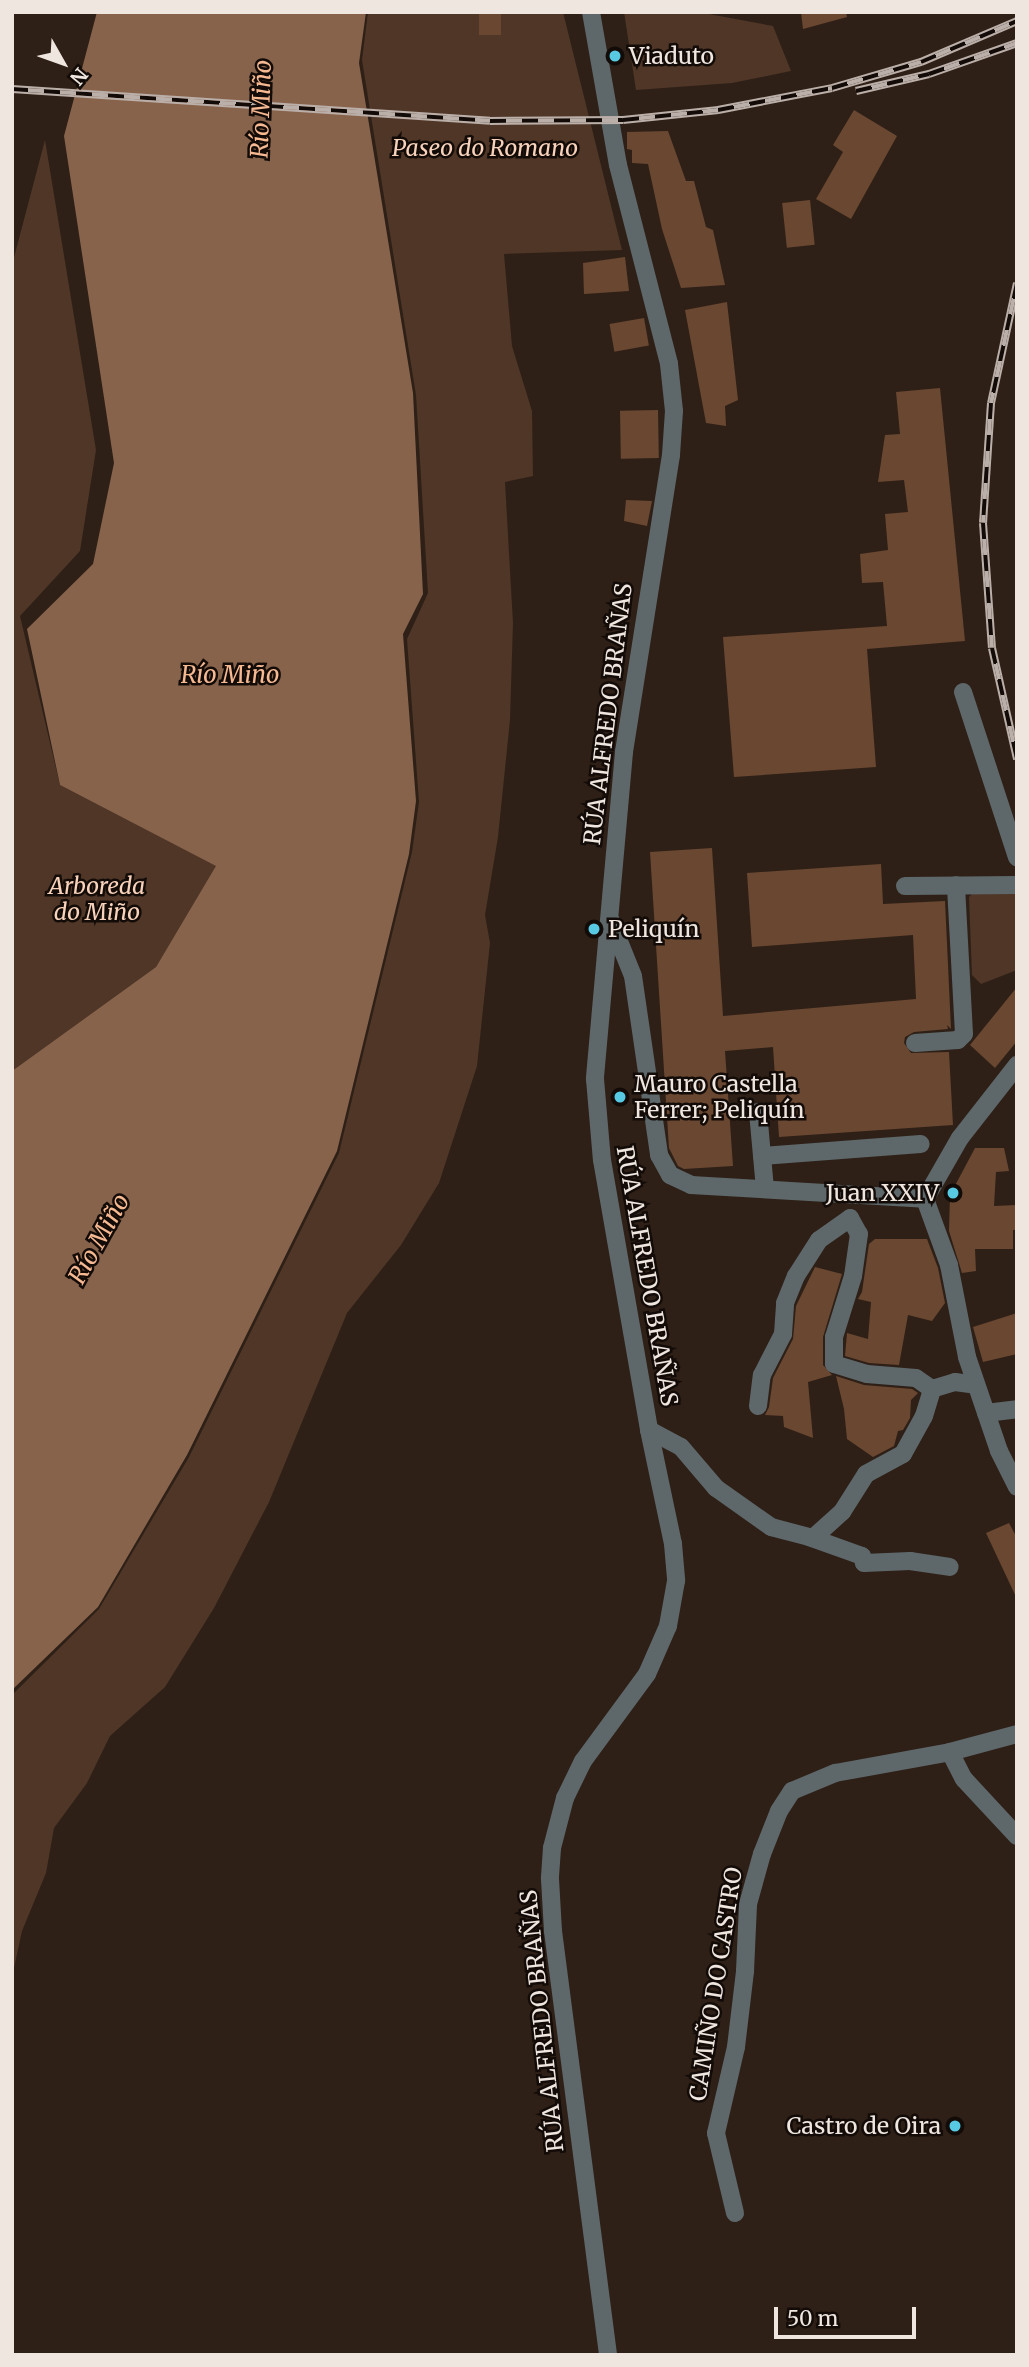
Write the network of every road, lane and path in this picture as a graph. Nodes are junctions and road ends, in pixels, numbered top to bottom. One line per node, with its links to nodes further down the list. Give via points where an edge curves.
1 (591, 12): 7 (street, RÚA ALFREDO BRAÑAS, via 618,165 669,364 674,411 624,752)
2 (962, 692): 3 (street)
3 (1017, 857)
4 (957, 885): 5 (street); 6 (street); 8 (street, via 964,1034 958,1040)
5 (1017, 885)
6 (905, 886)
7 (609, 915): 13 (street, via 633,976 663,1166 670,1175 691,1185); 22 (street, RÚA ALFREDO BRAÑAS, via 597,1042 597,1123)
8 (915, 1043)
9 (1017, 1065): 15 (street, via 960,1138)
10 (758, 1112): 12 (street)
11 (921, 1144): 12 (street)
12 (762, 1156): 13 (street)
13 (765, 1189): 14 (street)
14 (861, 1193): 15 (street); 16 (street)
15 (925, 1199): 17 (street, via 949,1265)
16 (850, 1219): 18 (street, via 859,1234 853,1276 834,1337 834,1364 867,1374 916,1378); 19 (street, via 819,1240 796,1276 785,1303 783,1334 762,1376)
17 (976, 1385): 18 (street, via 955,1382); 21 (street)
18 (932, 1390): 24 (street, via 903,1454 866,1474 842,1512)
19 (758, 1405)
20 (1017, 1409): 21 (street)
21 (986, 1413): 23 (street)
22 (649, 1430): 24 (street, via 681,1447 716,1488 771,1527); 30 (street, RÚA ALFREDO BRAÑAS, via 673,1544 674,1602 647,1674 573,1778 557,1825 550,1879)
23 (1017, 1488)
24 (809, 1537): 25 (street, via 862,1556 864,1563 910,1561)
25 (950, 1567)
26 (1017, 1734): 27 (street, CAMIÑO DO CASTRO)
27 (950, 1752): 28 (street, via 964,1779); 29 (street, CAMIÑO DO CASTRO, via 835,1773 792,1791 779,1811 748,1904 736,2047 716,2133)
28 (1017, 1836)
29 (735, 2213)
30 (608, 2355)

